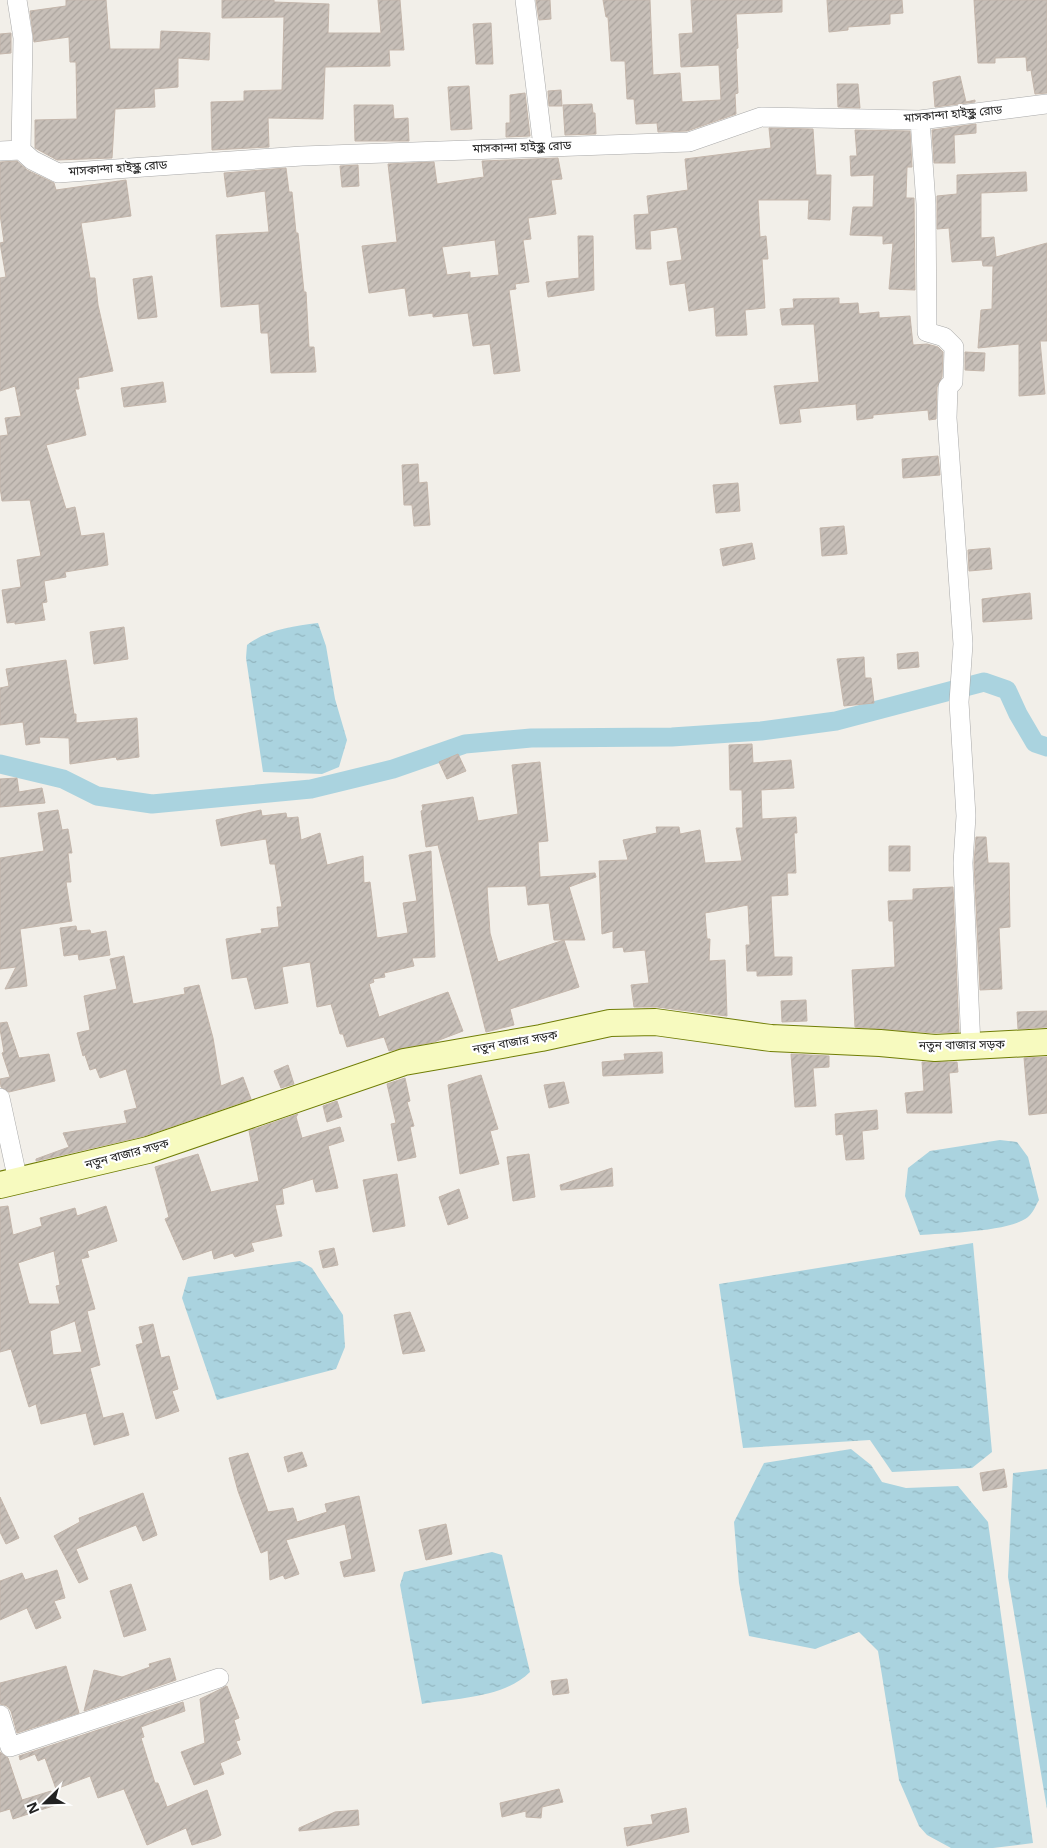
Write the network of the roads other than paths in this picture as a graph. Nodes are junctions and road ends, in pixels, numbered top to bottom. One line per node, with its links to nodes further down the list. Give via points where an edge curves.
1 (17, 0): 6 (street, via 23,38)
2 (524, 0): 5 (street)
3 (1047, 104): 4 (street, মাসকান্দা হাইস্কুল রোড)
4 (920, 120): 5 (street, মাসকান্দা হাইস্কুল রোড, via 762,117 688,142); 9 (street, via 926,204 927,332 944,337 954,347 947,418 963,644 959,702 966,816 963,863)
5 (543, 146): 6 (street, মাসকান্দা হাইস্কুল রোড, via 302,156 58,173 32,160)
6 (21, 150): 7 (street)
7 (0, 151)
8 (1047, 1042): 9 (street, নতুন বাজার সড়ক)
9 (971, 1047): 11 (street, নতুন বাজার সড়ক, via 935,1048 771,1038 655,1022 610,1023 404,1062 148,1150)
10 (0, 1098): 11 (street)
11 (9, 1183)
12 (219, 1678): 13 (street, via 10,1747)
13 (0, 1715)

